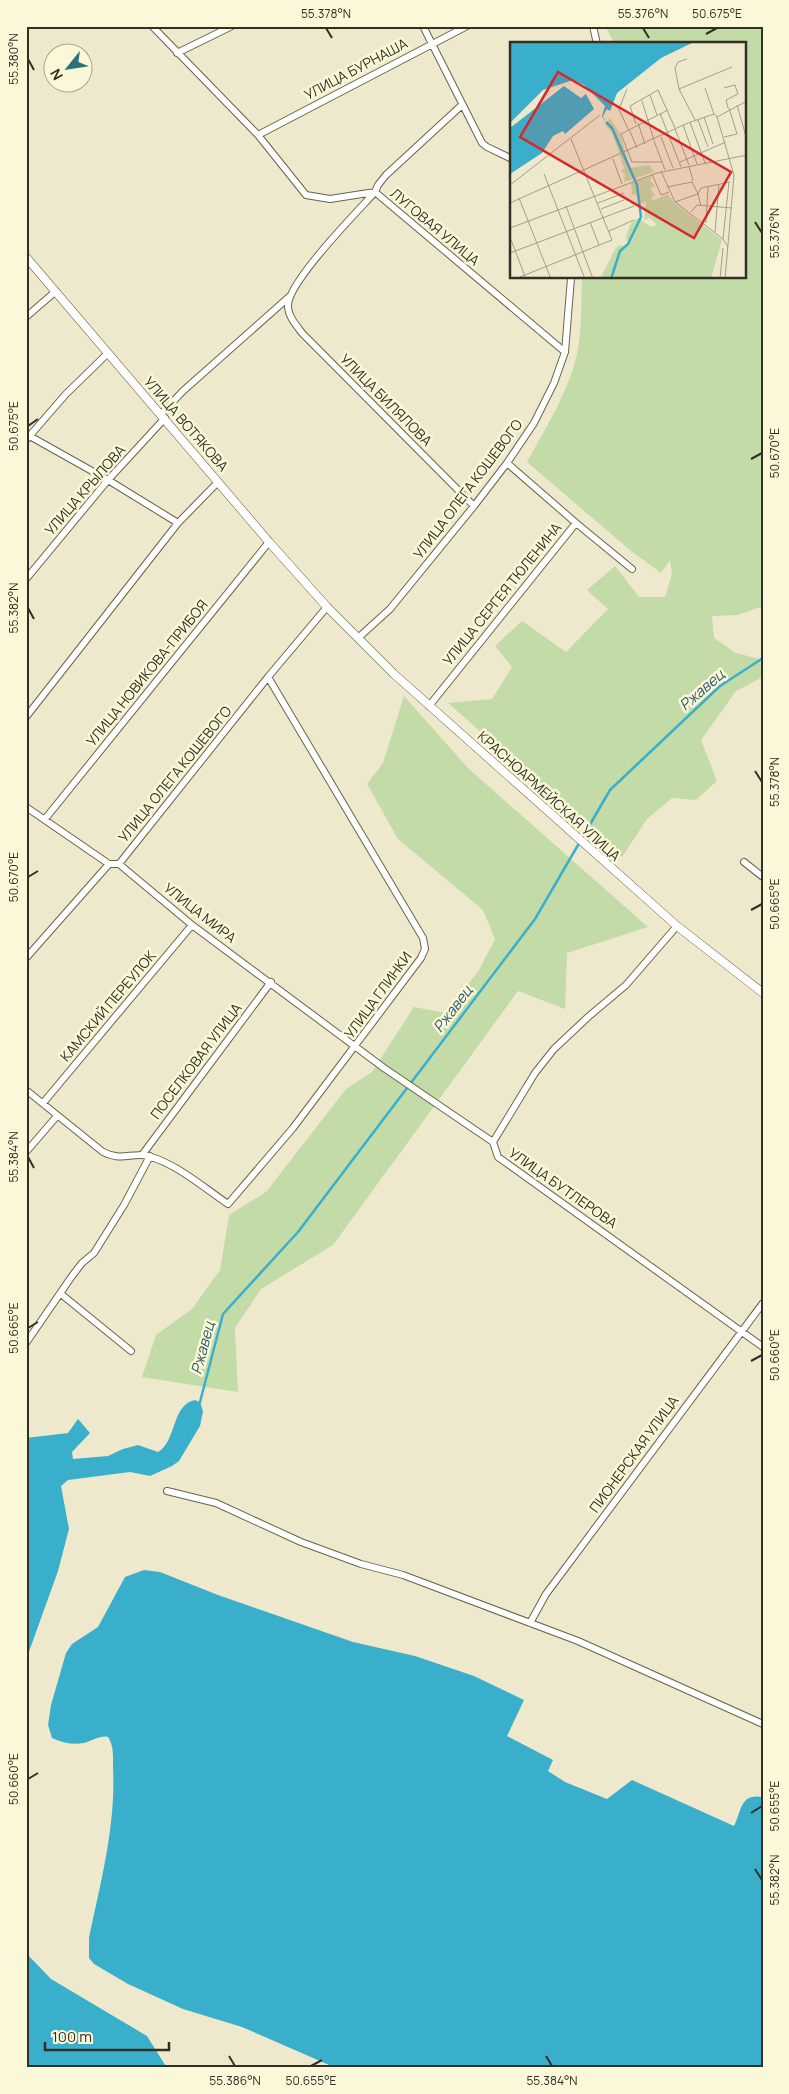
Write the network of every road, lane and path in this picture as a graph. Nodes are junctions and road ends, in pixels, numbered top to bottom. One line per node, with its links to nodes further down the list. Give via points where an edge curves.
1 (152, 26): 8 (street)
2 (232, 26): 8 (street)
3 (423, 26): 7 (street)
4 (467, 26): 7 (street, УЛИЦА БУРНАША)
5 (593, 26): 6 (street)
6 (597, 42)
7 (432, 44): 9 (street); 10 (street, УЛИЦА БУРНАША)
8 (177, 53): 10 (street)
9 (462, 105): 11 (street, via 482,143); 12 (street, ЛУГОВАЯ УЛИЦА, via 386,176)
10 (258, 135): 12 (street, via 306,195 330,198)
11 (510, 158)
12 (375, 192): 16 (street, via 322,252); 18 (street, ЛУГОВАЯ УЛИЦА)
13 (26, 257): 15 (street, УЛИЦА ВОТЯКОВА)
14 (571, 279): 18 (street, УЛИЦА ОЛЕГА КОШЕВОГО)
15 (56, 292): 17 (street); 19 (street, УЛИЦА ВОТЯКОВА)
16 (290, 297): 20 (street, УЛИЦА КРЫЛОВА, via 183,391); 25 (street, УЛИЦА БИЛЯЛОВА, via 288,306 292,319 302,333)
17 (26, 317)
18 (564, 352): 22 (street, УЛИЦА ОЛЕГА КОШЕВОГО, via 554,383 534,423)
19 (108, 353): 20 (street, УЛИЦА ВОТЯКОВА); 21 (street)
20 (163, 416): 23 (street, УЛИЦА КРЫЛОВА); 24 (street, УЛИЦА ВОТЯКОВА)
21 (27, 437): 23 (street)
22 (507, 463): 25 (street, УЛИЦА ОЛЕГА КОШЕВОГО); 27 (street, УЛИЦА СЕРГЕЯ ТЮЛЕНИНА)
23 (108, 480): 26 (street); 30 (street, УЛИЦА КРЫЛОВА)
24 (218, 482): 26 (street); 28 (street, УЛИЦА ВОТЯКОВА)
25 (474, 506): 32 (street, УЛИЦА ОЛЕГА КОШЕВОГО, via 390,609)
26 (178, 523): 35 (street)
27 (576, 523): 29 (street); 34 (street, УЛИЦА СЕРГЕЯ ТЮЛЕНИНА)
28 (269, 542): 31 (street, УЛИЦА ВОТЯКОВА); 37 (street, УЛИЦА НОВИКОВА-ПРИБОЯ)
29 (632, 569)
30 (26, 579)
31 (327, 607): 32 (street, КРАСНОАРМЕЙСКАЯ УЛИЦА); 33 (street, УЛИЦА ОЛЕГА КОШЕВОГО)
32 (358, 638): 34 (street, КРАСНОАРМЕЙСКАЯ УЛИЦА)
33 (268, 677): 40 (street, УЛИЦА ОЛЕГА КОШЕВОГО); 47 (street, УЛИЦА ГЛИНКИ, via 423,938 421,958)
34 (429, 706): 43 (street, КРАСНОАРМЕЙСКАЯ УЛИЦА)
35 (26, 717)
36 (26, 807): 37 (street)
37 (45, 819): 39 (street)
38 (744, 862): 41 (street)
39 (109, 864): 40 (street); 44 (street)
40 (119, 864): 42 (street, УЛИЦА МИРА)
41 (763, 877)
42 (192, 925): 45 (street, УЛИЦА МИРА); 49 (street, КАМСКИЙ ПЕРЕУЛОК)
43 (677, 926): 46 (street, КРАСНОАРМЕЙСКАЯ УЛИЦА); 51 (street, via 626,985 554,1049 535,1073)
44 (26, 958)
45 (271, 982): 47 (street, УЛИЦА МИРА); 53 (street, ПОСЕЛКОВАЯ УЛИЦА)
46 (763, 993)
47 (356, 1046): 51 (street, УЛИЦА БУТЛЕРОВА); 54 (street, УЛИЦА ГЛИНКИ, via 293,1128 228,1204)
48 (26, 1090): 49 (street)
49 (43, 1103): 50 (street)
50 (57, 1116): 52 (street); 53 (street, via 113,1157)
51 (493, 1142): 57 (street, УЛИЦА БУТЛЕРОВА, via 498,1157)
52 (26, 1152)
53 (142, 1155): 54 (street)
54 (150, 1156): 55 (street, via 94,1253 82,1263)
55 (61, 1294): 58 (street); 60 (street)
56 (763, 1303): 57 (street, ПИОНЕРСКАЯ УЛИЦА)
57 (741, 1330): 59 (street, УЛИЦА БУТЛЕРОВА); 62 (street, ПИОНЕРСКАЯ УЛИЦА, via 546,1594)
58 (26, 1343)
59 (763, 1347)
60 (131, 1350)
61 (167, 1491): 62 (street, via 216,1503 301,1542 402,1575)
62 (530, 1623): 63 (street, via 578,1641)
63 (763, 1724)

